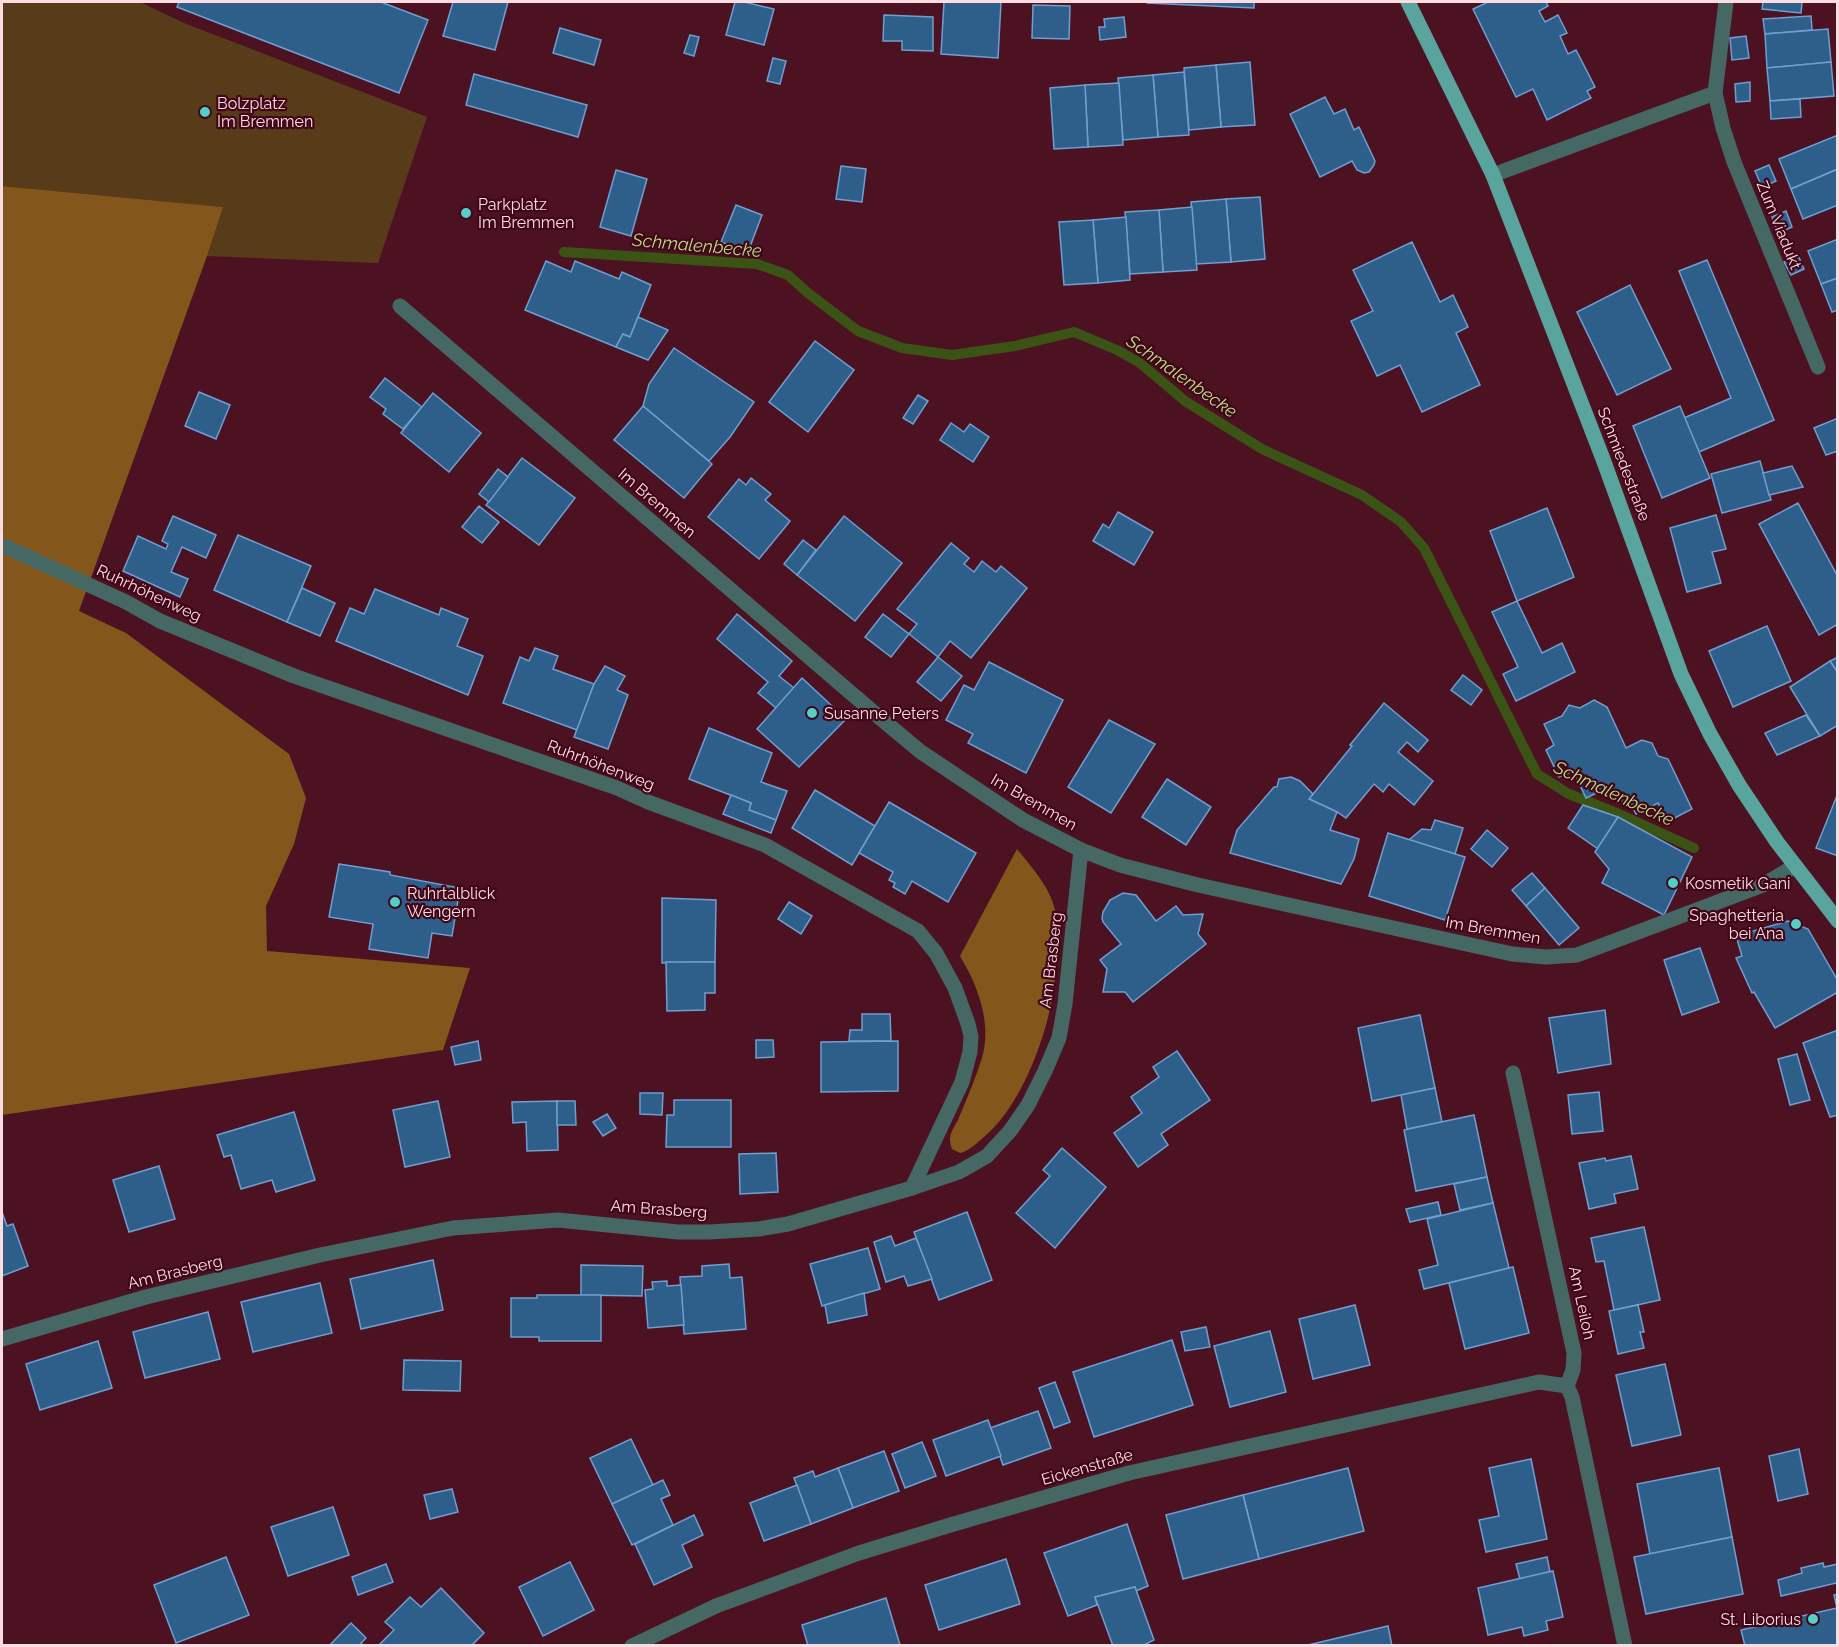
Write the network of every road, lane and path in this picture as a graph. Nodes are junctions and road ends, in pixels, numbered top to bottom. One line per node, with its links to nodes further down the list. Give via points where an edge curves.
1 (1408, 2): 4 (main road, Schmiedestraße)
2 (1726, 2): 3 (street, Zum Viadukt)
3 (1715, 93): 4 (street); 6 (street, Zum Viadukt, via 1734,162)
4 (1493, 175): 9 (main road, Schmiedestraße, via 1681,674 1739,785)
5 (400, 306): 8 (street, Im Bremmen, via 921,752 1023,820)
6 (1818, 367)
7 (2, 545): 12 (street, Ruhrhöhenweg, via 160,621 294,676 617,788 765,845 918,932 936,952 955,988 971,1044 962,1082)
8 (1081, 850): 9 (street, Im Bremmen, via 1120,865 1198,885 1502,952 1546,957 1576,955 1763,885); 12 (street, Am Brasberg, via 1065,1004 1059,1038 1045,1071 1028,1105 987,1155 959,1172)
9 (1795, 866): 10 (main road, Schmiedestraße)
10 (1838, 921)
11 (1514, 1073): 14 (street, Am Leiloh, via 1574,1353)
12 (912, 1188): 13 (street, Am Brasberg, via 759,1229 678,1232 558,1220 453,1228 146,1297)
13 (2, 1340)
14 (1567, 1386): 15 (street, Eickenstraße, via 1539,1382 1129,1473 859,1553 716,1605); 16 (street)
15 (632, 1646)
16 (1625, 1646)

